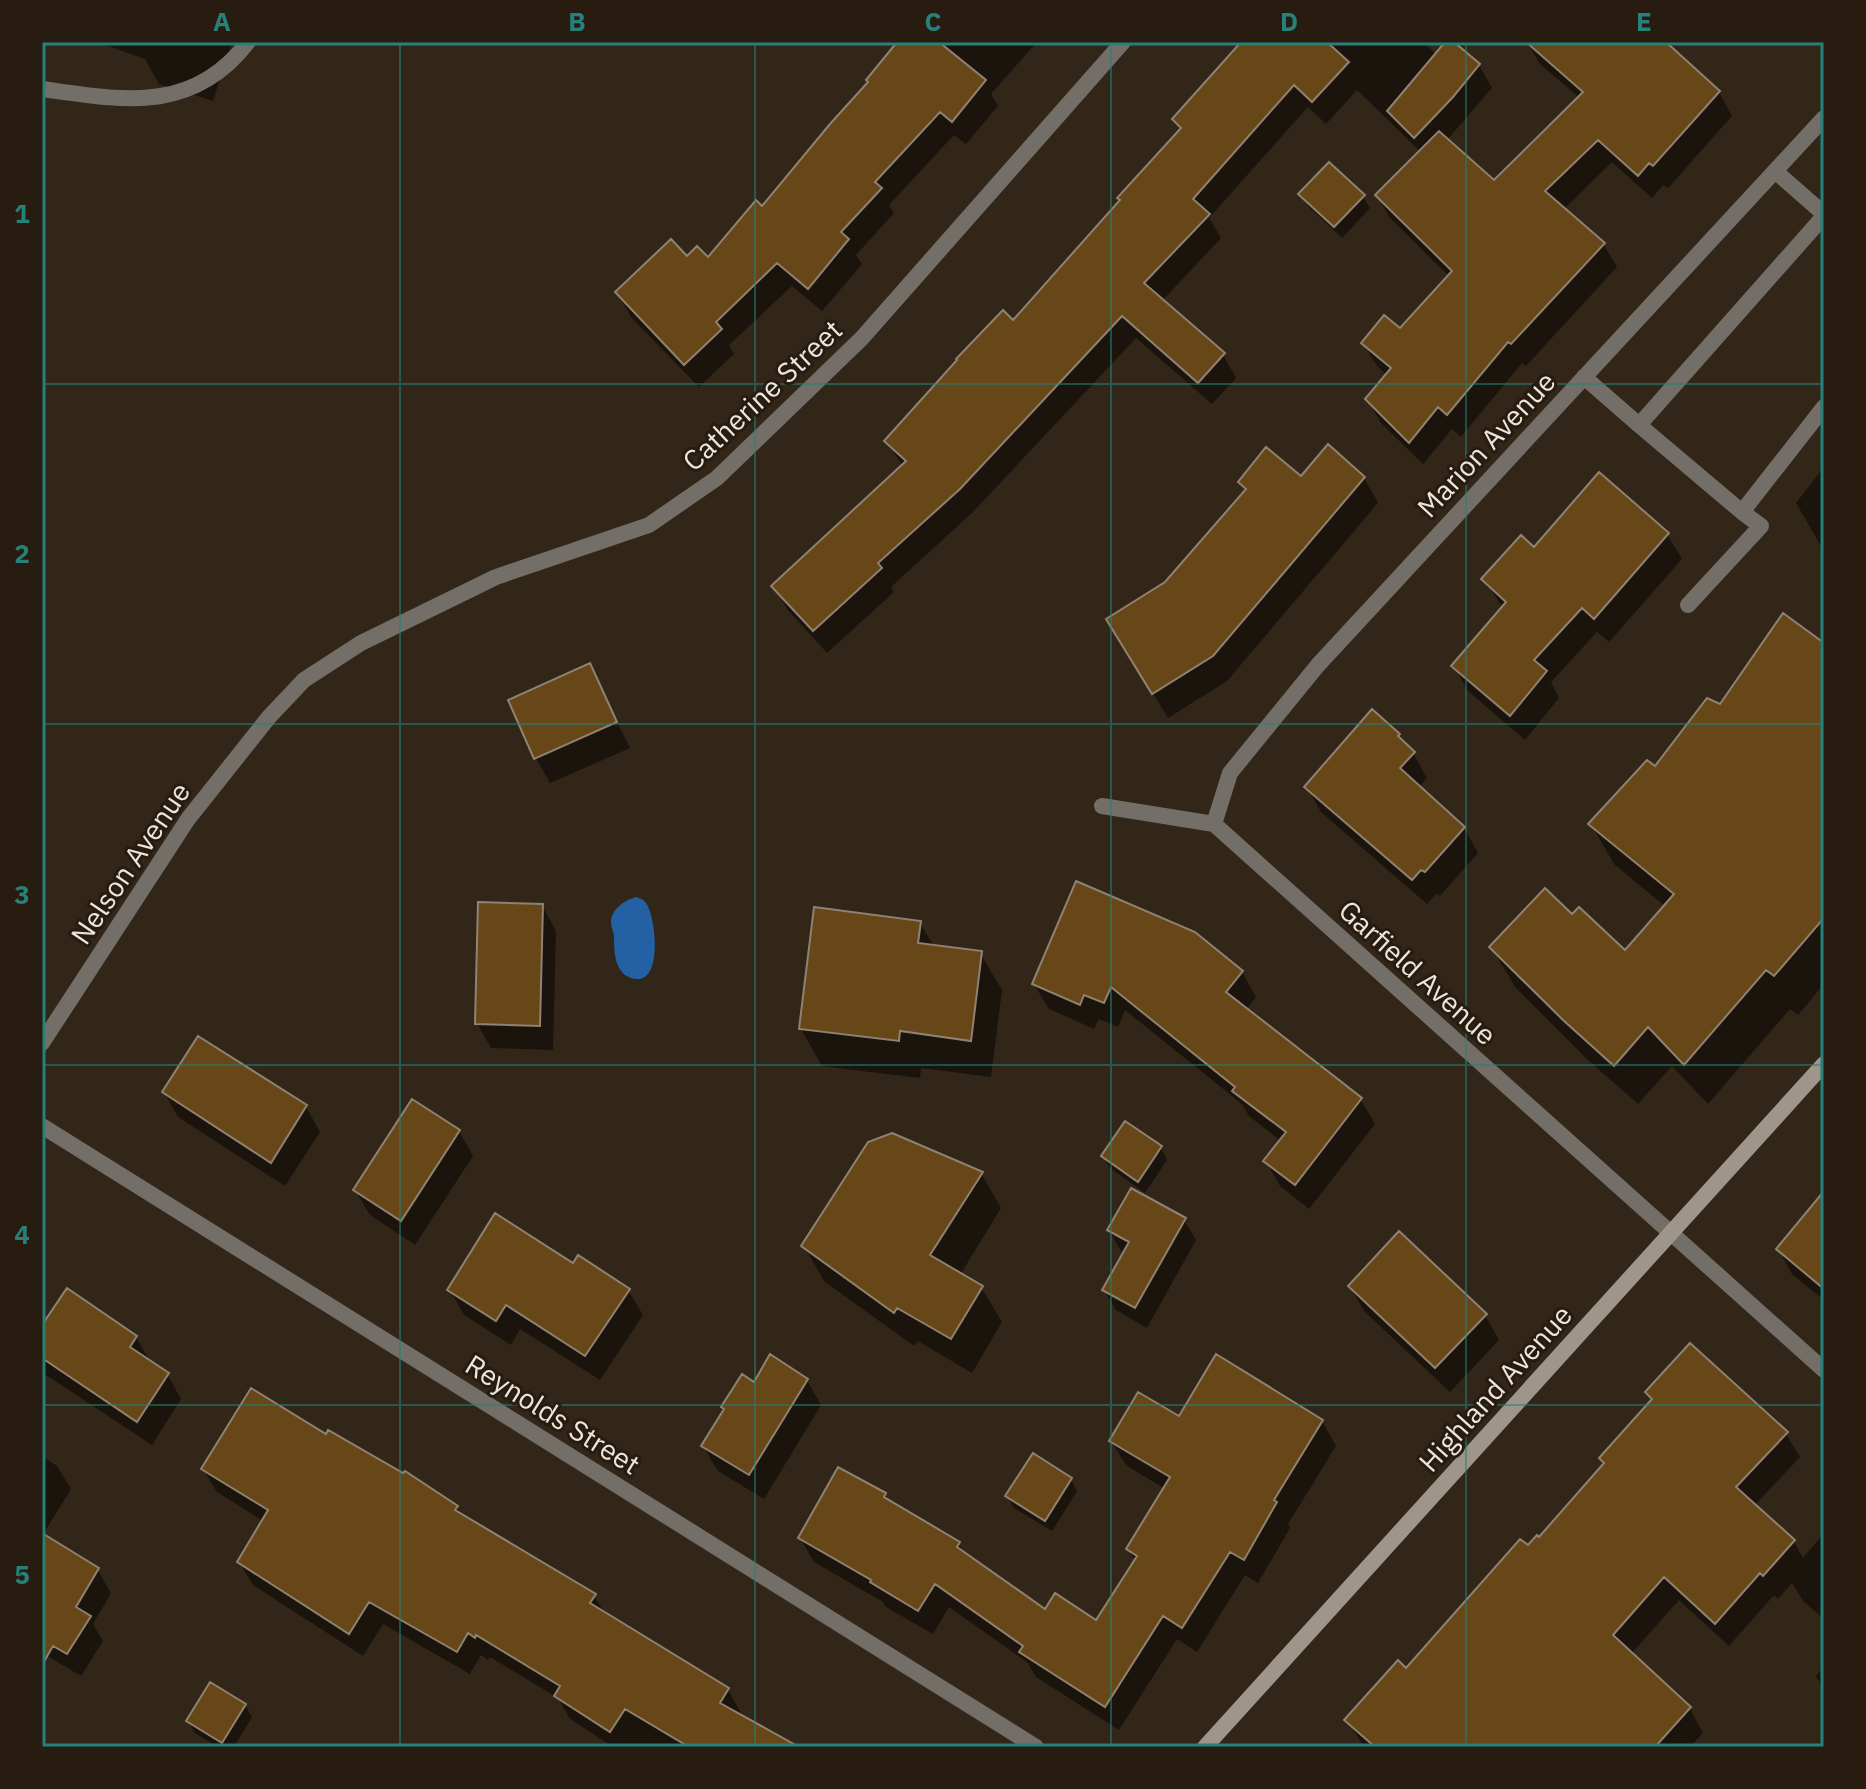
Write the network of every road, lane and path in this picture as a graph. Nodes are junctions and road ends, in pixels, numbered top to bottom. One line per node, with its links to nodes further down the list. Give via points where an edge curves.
1 (248, 42): 3 (street, via 205,81 167,96 122,100)
2 (1123, 42): 12 (street, Catherine Street, via 862,338 717,478 649,525 496,577 361,643 304,680)
3 (42, 89)
4 (1824, 118): 5 (street, Marion Avenue)
5 (1775, 171): 6 (street); 7 (street, Marion Avenue)
6 (1824, 215): 9 (street)
7 (1584, 377): 9 (street); 14 (street, Marion Avenue, via 1318,665 1230,773)
8 (1824, 407): 10 (street)
9 (1639, 425): 10 (street)
10 (1742, 512): 11 (street, via 1761,526)
11 (1688, 605)
12 (269, 717): 15 (street, Nelson Avenue, via 188,819)
13 (1102, 806): 14 (street)
14 (1214, 824): 18 (street, Garfield Avenue)
15 (42, 1043)
16 (1824, 1064): 18 (street, Highland Avenue)
17 (42, 1126): 20 (street, Reynolds Street)
18 (1671, 1233): 19 (street, Garfield Avenue); 21 (street, Highland Avenue)
19 (1824, 1370)
20 (1036, 1747)
21 (1205, 1747)

